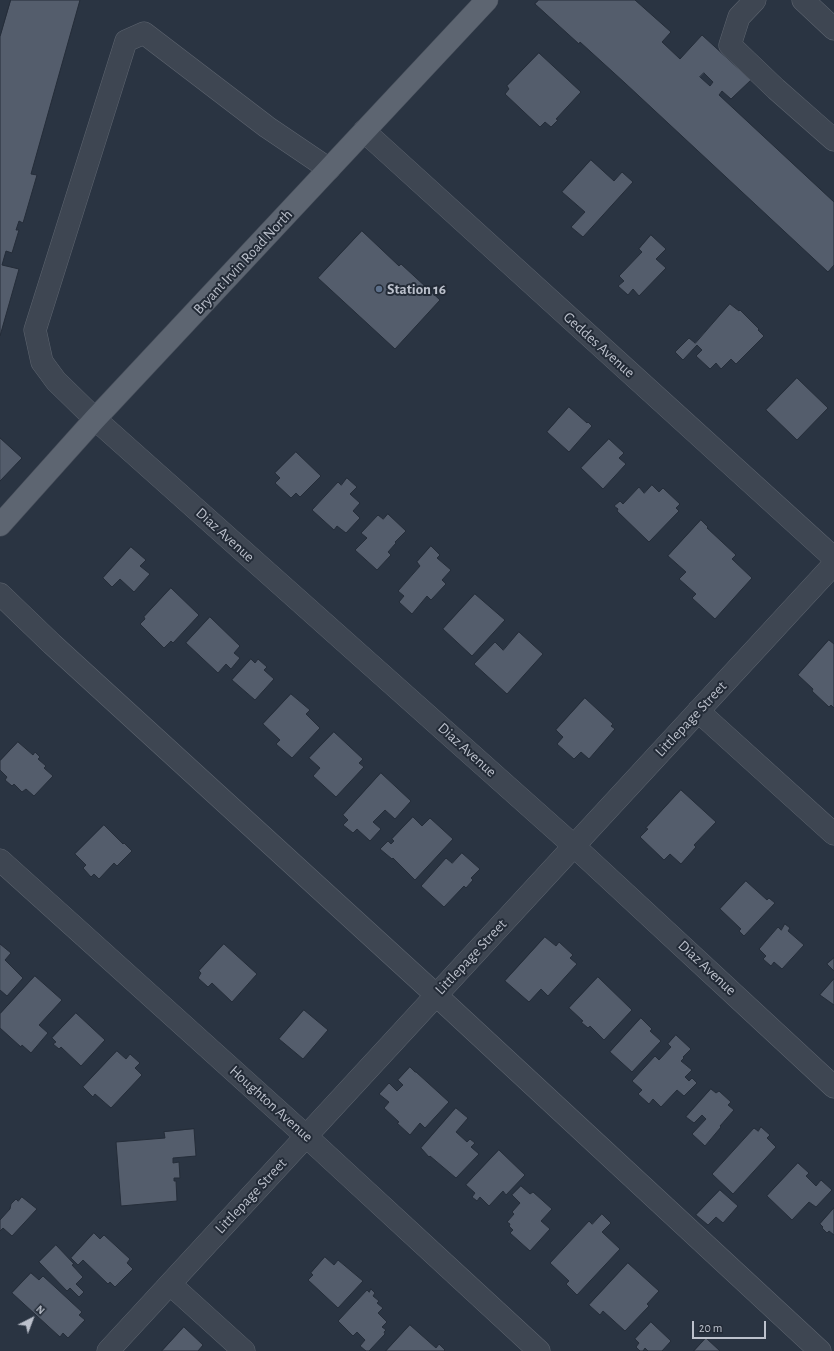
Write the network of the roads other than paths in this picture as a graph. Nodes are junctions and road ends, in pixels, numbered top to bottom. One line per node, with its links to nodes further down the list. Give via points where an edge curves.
1 (487, 0): 5 (main road, Bryant Irvin Road North)
2 (755, 0): 6 (street, via 739,17 730,45)
3 (803, 0): 4 (street)
4 (834, 29)
5 (364, 131): 7 (main road, Bryant Irvin Road North); 10 (street, Geddes Avenue)
6 (834, 140)
7 (329, 169): 8 (main road, Bryant Irvin Road North); 8 (street, Diaz Avenue, via 267,127 144,33 126,41 35,330 42,362 56,381)
8 (95, 419): 9 (main road, Bryant Irvin Road North); 15 (street, Diaz Avenue)
9 (0, 525)
10 (834, 558)
11 (834, 564): 13 (street, Littlepage Street)
12 (0, 594): 17 (street)
13 (698, 711): 14 (street); 15 (street, Littlepage Street)
14 (834, 834)
15 (574, 846): 17 (street, Littlepage Street); 18 (street, Diaz Avenue)
16 (0, 860): 19 (street, Houghton Avenue)
17 (436, 995): 19 (street, Littlepage Street); 24 (street)
18 (834, 1087)
19 (306, 1136): 20 (street, Littlepage Street); 23 (street, Houghton Avenue)
20 (170, 1284): 21 (street, Littlepage Street); 22 (street)
21 (108, 1351)
22 (244, 1351)
23 (539, 1351)
24 (820, 1351)

